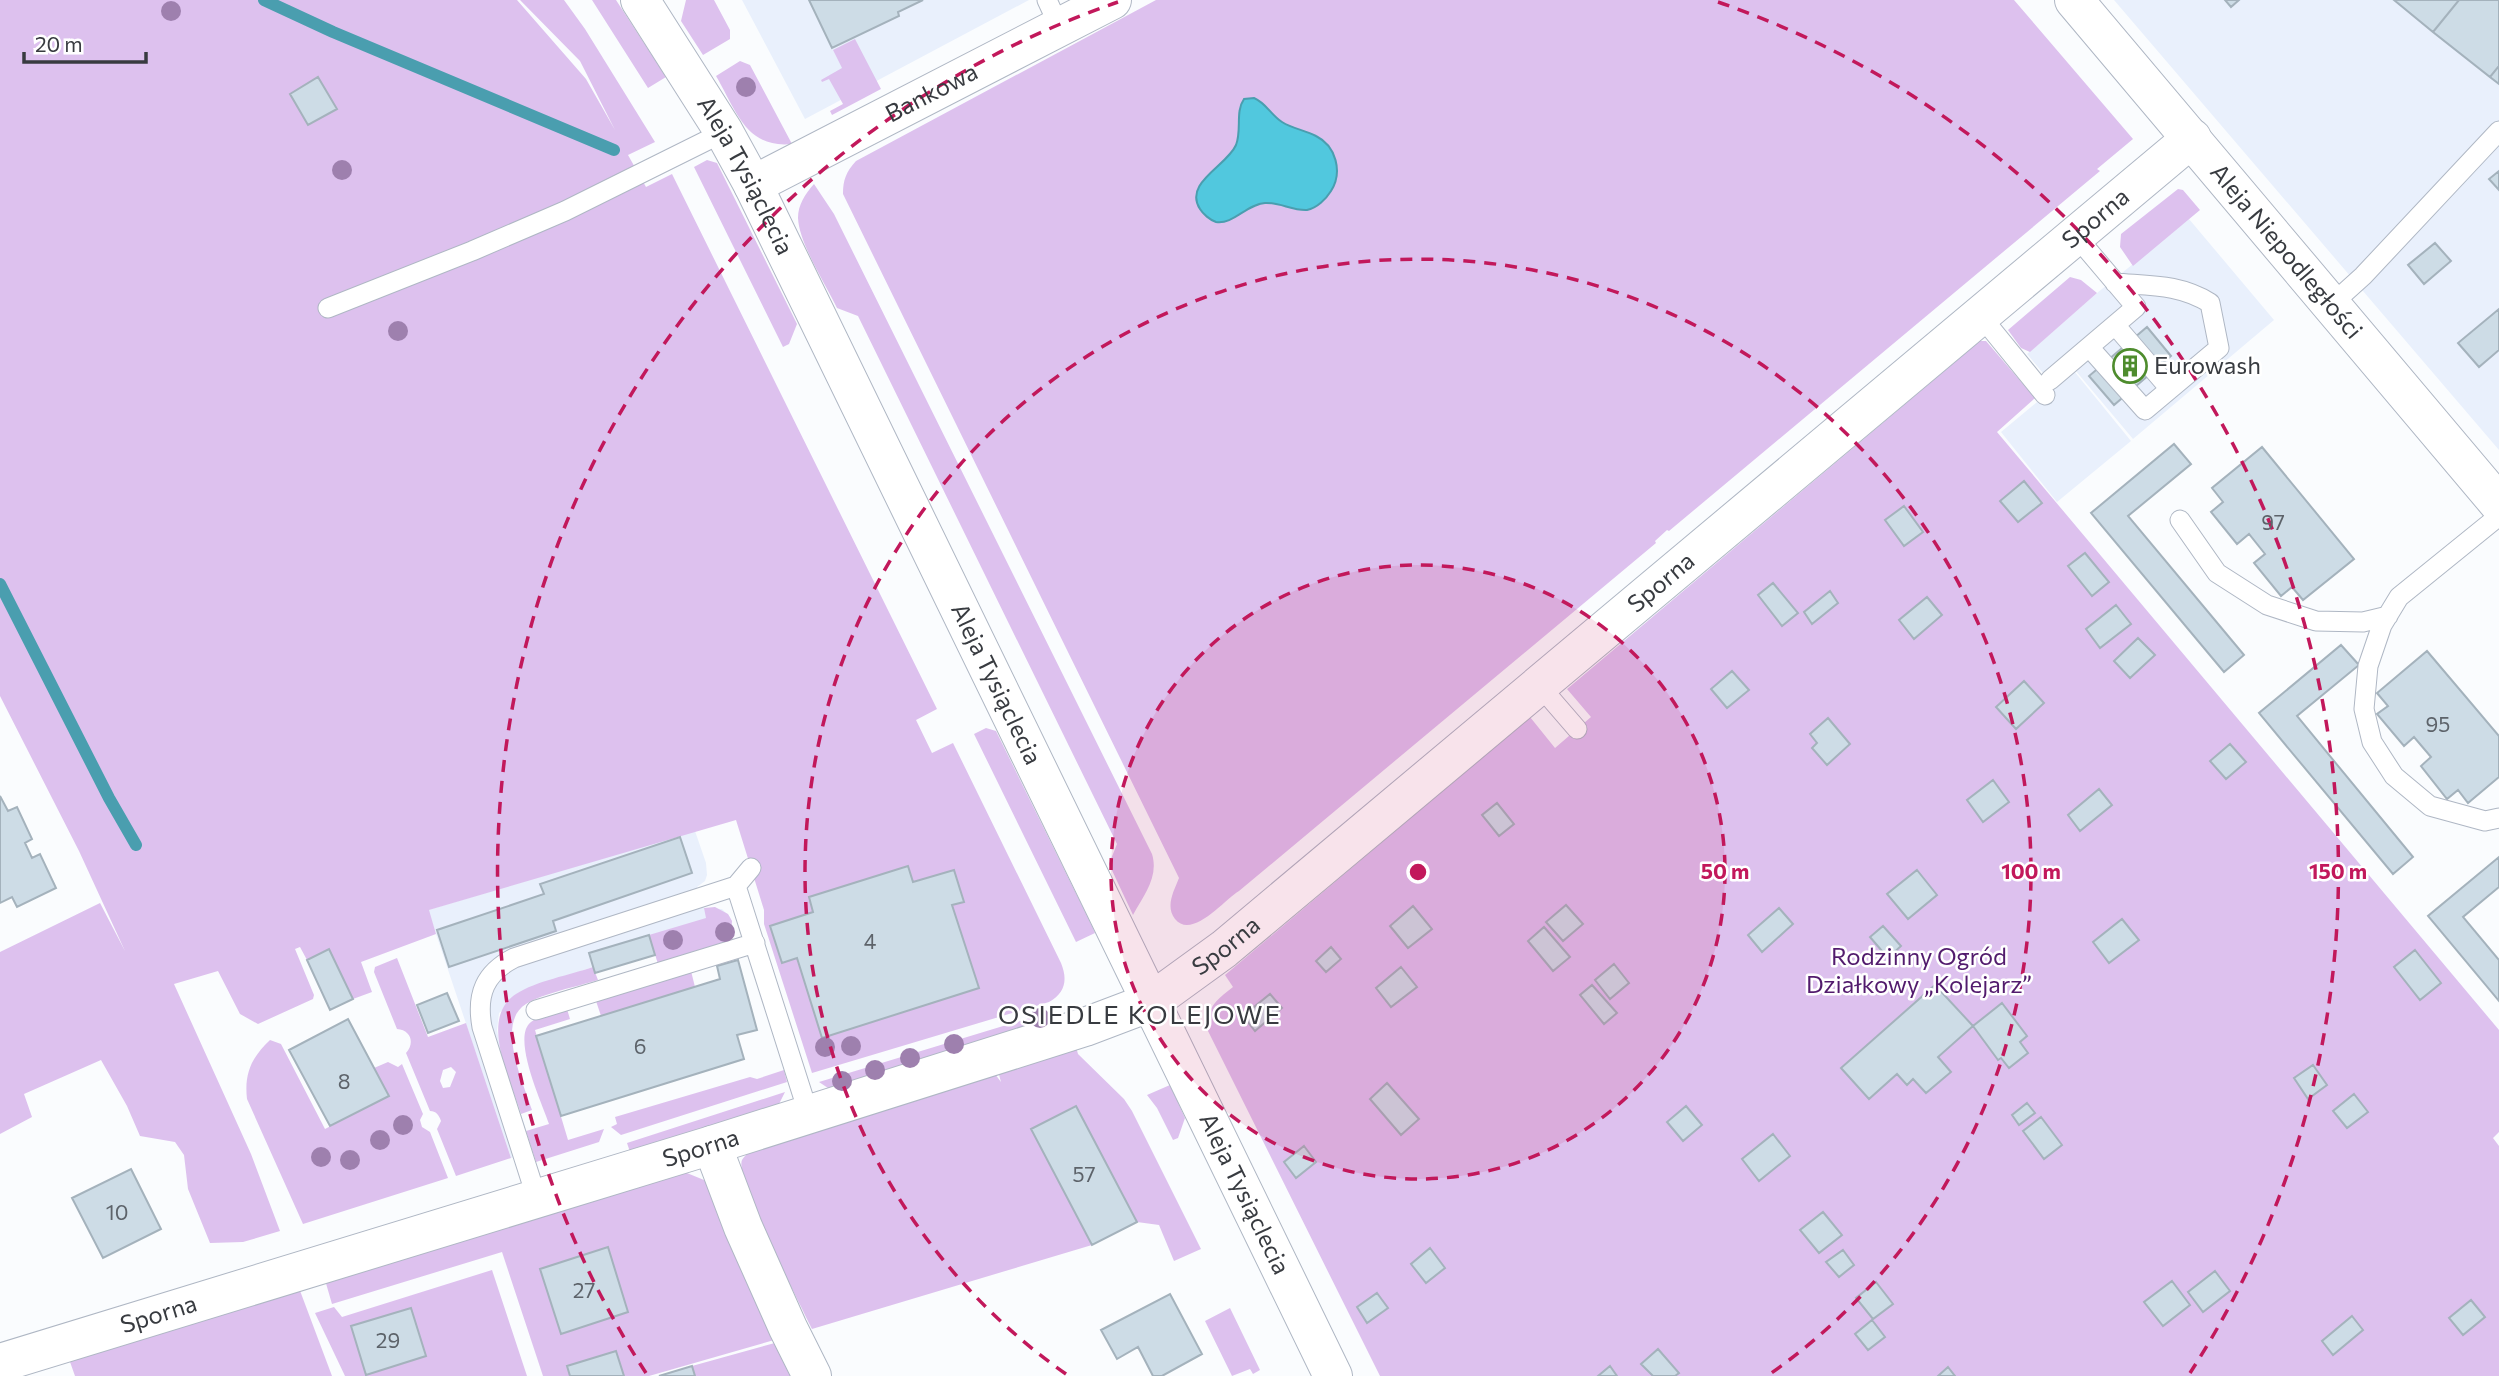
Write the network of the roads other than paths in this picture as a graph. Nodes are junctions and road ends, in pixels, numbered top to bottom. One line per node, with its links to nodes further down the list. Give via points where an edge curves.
1 (640, 0): 6 (street, Aleja Tysiąclecia)
2 (1112, 0): 4 (street, Bankowa)
3 (2074, 0): 7 (street, Aleja Niepodległości)
4 (1054, 14): 8 (street, Bankowa)
5 (2499, 131): 11 (lane)
6 (724, 132): 8 (street, Aleja Tysiąclecia); 12 (lane, via 565,211)
7 (2192, 138): 9 (street, Sporna); 11 (street, Aleja Niepodległości)
8 (753, 185): 27 (street, Aleja Tysiąclecia)
9 (2075, 234): 10 (lane); 13 (street, Sporna)
10 (2115, 283): 14 (lane, via 2137,307); 16 (lane, via 2192,292 2210,303 2219,348)
11 (2332, 304): 17 (street, Aleja Niepodległości)
12 (328, 308)
13 (1980, 315): 15 (lane, via 2048,387); 21 (street, Sporna)
14 (2115, 325): 15 (lane); 16 (lane)
15 (2089, 347): 16 (lane, via 2145,410)
16 (2170, 389)
17 (2499, 504)
18 (2499, 516): 20 (lane, via 2399,597)
19 (2180, 520): 20 (lane, via 2217,573 2267,605 2316,621 2363,622)
20 (2388, 617): 23 (lane, via 2368,666 2364,709 2372,742 2393,776 2430,806 2485,821)
21 (1539, 685): 22 (lane); 27 (street, Sporna, via 1224,948)
22 (1577, 729)
23 (2499, 818)
24 (751, 868): 25 (lane)
25 (736, 886): 26 (lane); 31 (lane, via 514,958 488,979 481,1003 482,1027)
26 (755, 943): 28 (lane); 29 (lane)
27 (1150, 1002): 29 (street, Sporna); 34 (street, Aleja Tysiąclecia)
28 (536, 1010)
29 (809, 1115): 30 (street, Sporna)
30 (712, 1145): 31 (street, Sporna); 33 (street, via 743,1227)
31 (537, 1199): 32 (street, Sporna)
32 (0, 1363)
33 (812, 1376)
34 (1333, 1376)

